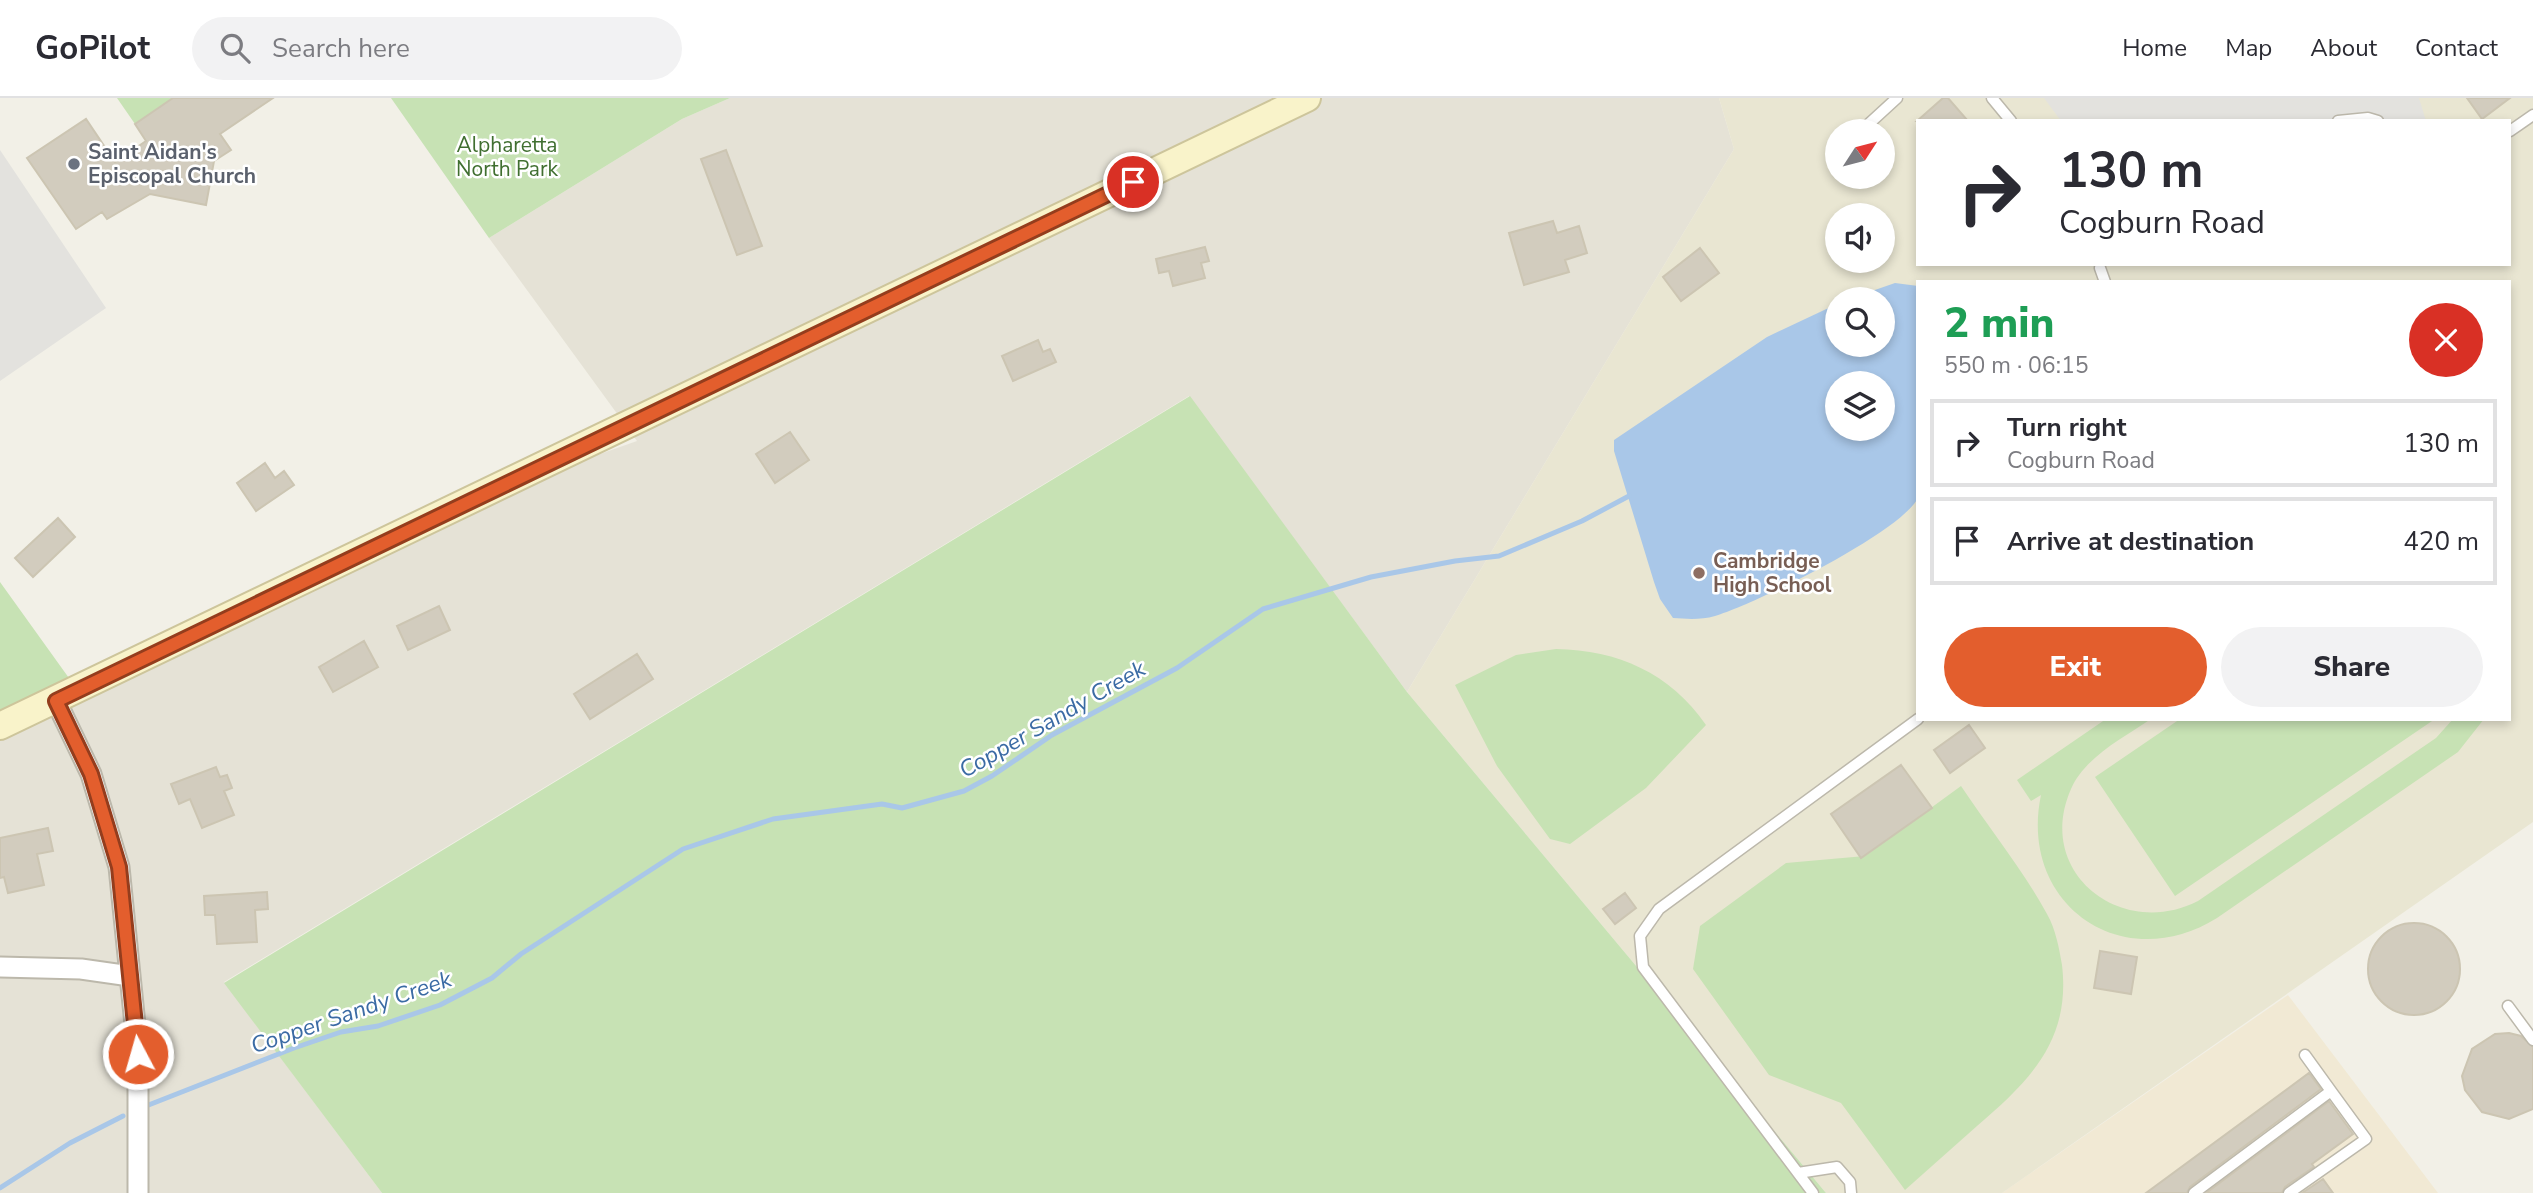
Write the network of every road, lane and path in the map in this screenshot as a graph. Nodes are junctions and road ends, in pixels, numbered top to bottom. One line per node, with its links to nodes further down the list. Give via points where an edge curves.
1 (1307, 98): 8 (street)
2 (1897, 98): 5 (lane)
3 (1993, 98): 6 (lane)
4 (2533, 116): 7 (lane)
5 (1874, 119)
6 (2009, 119)
7 (2511, 130)
8 (56, 701): 10 (street); 12 (street, via 91,774 119,867)
9 (1916, 720): 17 (lane, via 1659,909 1640,936 1643,967)
10 (0, 726)
11 (0, 967): 12 (street, via 81,969)
12 (130, 976): 18 (street, via 138,1054)
13 (2508, 1006): 14 (lane)
14 (2533, 1040)
15 (2305, 1055): 16 (lane)
16 (2330, 1091): 21 (lane); 22 (lane, via 2366,1139)
17 (1798, 1173): 19 (lane); 20 (lane, via 1837,1167 1850,1182)
18 (138, 1193)
19 (1813, 1193)
20 (1851, 1193)
21 (2194, 1193)
22 (2289, 1193)

